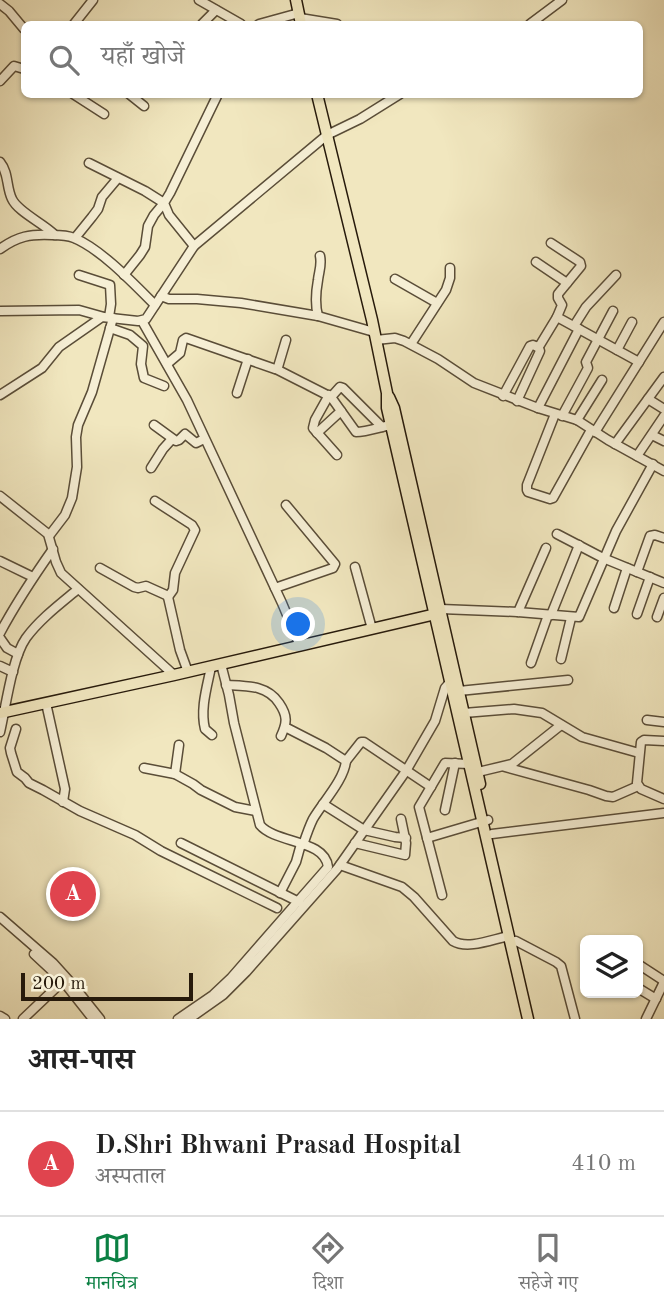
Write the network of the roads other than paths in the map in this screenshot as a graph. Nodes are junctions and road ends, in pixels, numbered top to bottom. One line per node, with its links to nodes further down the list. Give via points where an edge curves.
1 (93, 0): 8 (street)
2 (199, 0): 6 (street)
3 (296, 0): 7 (main road)
4 (562, 0): 13 (street)
5 (0, 4): 14 (street)
6 (216, 10): 9 (street); 10 (street)
7 (300, 18): 11 (street); 12 (street)
8 (76, 21)
9 (205, 21)
10 (236, 21)
11 (280, 21)
12 (318, 21)
13 (534, 21)
14 (21, 25)
15 (21, 68): 16 (street, via 14,66)
16 (0, 81)
17 (79, 98): 23 (street)
18 (134, 98): 22 (street)
19 (216, 98): 28 (street)
20 (318, 98): 24 (main road)
21 (394, 98): 24 (street)
22 (144, 106)
23 (104, 114)
24 (327, 135): 32 (street); 55 (main road)
25 (0, 162): 29 (street, via 15,203)
26 (89, 163): 27 (street)
27 (118, 178): 28 (street); 30 (street)
28 (164, 203): 32 (street); 38 (street, via 148,226 145,247)
29 (55, 235): 30 (street); 33 (street, via 26,236)
30 (75, 238): 38 (street)
31 (551, 243): 41 (street, via 581,264)
32 (194, 246): 42 (street)
33 (0, 249)
34 (320, 256): 47 (street)
35 (536, 262): 41 (street)
36 (450, 268): 43 (street, via 449,284)
37 (79, 275): 48 (street, via 110,285)
38 (124, 275): 44 (street)
39 (616, 275): 54 (street, via 586,307)
40 (395, 279): 43 (street)
41 (567, 284): 49 (street, via 558,294 562,304)
42 (160, 296): 44 (street); 47 (street)
43 (438, 303): 58 (street)
44 (155, 305): 50 (street)
45 (0, 310): 48 (street, via 79,310)
46 (614, 311): 57 (street)
47 (318, 316): 55 (street)
48 (109, 317): 50 (street); 53 (street); 70 (street, via 59,347 42,368)
49 (557, 317): 54 (street); 59 (street)
50 (142, 321): 63 (street)
51 (664, 322): 62 (street)
52 (632, 323): 60 (street)
53 (110, 328): 67 (street, via 143,346 144,378); 99 (street, via 78,425 72,498)
54 (577, 328): 57 (street); 75 (street)
55 (375, 336): 58 (street); 69 (main road)
56 (286, 340): 64 (street)
57 (598, 340): 60 (street); 78 (street, via 586,362 588,368)
58 (411, 344): 72 (street)
59 (538, 346): 72 (street, via 530,346); 74 (street, via 540,351)
60 (617, 350): 62 (street)
61 (248, 359): 63 (street, via 186,338 180,353); 64 (street); 68 (street)
62 (639, 362): 83 (street)
63 (167, 364): 87 (street)
64 (276, 369): 71 (street)
65 (664, 378): 73 (street)
66 (603, 380): 80 (street)
67 (164, 386)
68 (237, 393)
69 (387, 393): 82 (main road); 118 (main road)
70 (0, 395)
71 (330, 396): 77 (street); 82 (street, via 343,388); 84 (street, via 314,421)
72 (503, 396): 74 (street)
73 (648, 399): 76 (street); 89 (street)
74 (517, 401): 75 (street)
75 (538, 408): 78 (street)
76 (664, 409)
77 (341, 411): 82 (street, via 358,433); 84 (street)
78 (558, 415): 80 (street); 83 (street, via 528,492 553,498)
79 (664, 416): 85 (street)
80 (577, 420): 83 (street)
81 (154, 425): 86 (street)
82 (386, 426): 118 (main road)
83 (593, 431): 89 (street)
84 (317, 433): 90 (street)
85 (652, 435): 88 (street); 91 (street)
86 (172, 439): 87 (street, via 177,441 185,434 196,443); 93 (street)
87 (204, 439): 113 (street)
88 (664, 441)
89 (612, 443): 91 (street)
90 (337, 455)
91 (637, 456): 92 (street)
92 (653, 464): 94 (street); 104 (street)
93 (151, 468)
94 (664, 471)
95 (0, 496): 99 (street)
96 (155, 501): 115 (street, via 195,530)
97 (286, 505): 113 (street, via 335,564)
98 (557, 534): 101 (street)
99 (49, 536): 103 (street)
100 (664, 538): 109 (street, via 650,536)
101 (579, 545): 104 (street); 121 (street)
102 (546, 548): 119 (street)
103 (53, 549): 110 (street); 114 (street, via 58,569)
104 (603, 558): 108 (street); 123 (street, via 581,615)
105 (0, 561): 110 (street)
106 (355, 567): 124 (street)
107 (100, 568): 115 (street, via 134,587 146,586)
108 (627, 568): 109 (street); 117 (street)
109 (637, 572): 111 (street)
110 (33, 577): 125 (street)
111 (650, 577): 112 (street); 120 (street)
112 (664, 583)
113 (275, 588): 126 (street)
114 (78, 589): 127 (street, via 38,625); 134 (street)
115 (168, 597): 133 (street)
116 (664, 598): 122 (street)
117 (614, 608)
118 (439, 612): 119 (street); 124 (main road); 135 (main road)
119 (518, 612): 121 (street)
120 (637, 614)
121 (550, 615): 123 (street); 129 (street)
122 (657, 617)
123 (571, 618): 128 (street)
124 (372, 629): 126 (main road)
125 (0, 635): 127 (street, via 7,648)
126 (300, 646): 130 (main road)
127 (18, 654): 132 (street)
128 (561, 659)
129 (531, 663)
130 (216, 665): 133 (main road); 137 (street); 147 (street, via 204,699 205,729)
131 (0, 666): 132 (street)
132 (13, 672): 140 (street)
133 (188, 672): 134 (main road)
134 (174, 675): 139 (main road)
135 (453, 680): 138 (main road); 153 (main road); 156 (street, via 435,721)
136 (568, 680): 138 (street)
137 (226, 685): 151 (street, via 272,694 284,710 283,732); 165 (street)
138 (459, 691): 141 (main road)
139 (46, 704): 140 (main road); 162 (street, via 65,789)
140 (2, 713): 146 (street)
141 (464, 713): 144 (street, via 529,710); 157 (main road)
142 (647, 720): 143 (street)
143 (664, 722)
144 (561, 725): 150 (street, via 582,737); 154 (street)
145 (16, 729): 162 (street, via 10,750 17,772)
146 (0, 732)
147 (212, 735)
148 (664, 741): 150 (street, via 642,740)
149 (178, 745): 158 (street)
150 (639, 753): 159 (street)
151 (346, 761): 156 (street, via 363,741); 163 (street)
152 (455, 763): 153 (street); 160 (street, via 446,763); 164 (street)
153 (469, 764): 168 (main road)
154 (505, 767): 157 (street); 159 (street, via 613,797)
155 (144, 768): 158 (street)
156 (404, 770): 160 (street); 169 (street)
157 (478, 772): 168 (main road)
158 (175, 774): 165 (street, via 235,807)
159 (638, 786): 161 (street)
160 (431, 787): 172 (street, via 419,807)
161 (664, 799)
162 (63, 802): 180 (street)
163 (323, 804): 169 (street); 175 (street)
164 (445, 810)
165 (256, 811): 175 (street, via 265,830)
166 (664, 813): 170 (street)
167 (401, 819): 171 (street)
168 (485, 821): 170 (main road); 172 (street); 183 (main road)
169 (363, 829): 171 (street); 174 (street)
170 (492, 834): 183 (main road)
171 (406, 838): 174 (street, via 405,855)
172 (427, 838): 178 (street)
173 (181, 843): 177 (street)
174 (355, 843): 176 (street)
175 (302, 845): 176 (street, via 318,850); 177 (street)
176 (335, 866): 179 (street, via 326,870); 183 (street, via 402,887 459,944); 195 (street, via 246,972)
177 (280, 892): 179 (street)
178 (442, 895)
179 (299, 902): 194 (street, via 231,978)
180 (277, 908)
181 (0, 917): 193 (street, via 53,963)
182 (0, 924): 185 (street)
183 (512, 939): 196 (main road); 197 (main road); 198 (street, via 561,966)
184 (643, 967): 186 (street)
185 (63, 981): 191 (street); 192 (street)
186 (664, 981): 188 (street)
187 (643, 991): 188 (street)
188 (656, 999): 199 (street)
189 (0, 1016): 190 (street)
190 (5, 1019)
191 (23, 1019)
192 (93, 1019)
193 (100, 1019)
194 (178, 1019)
195 (189, 1019)
196 (528, 1019)
197 (534, 1019)
198 (575, 1019)
199 (646, 1019)

